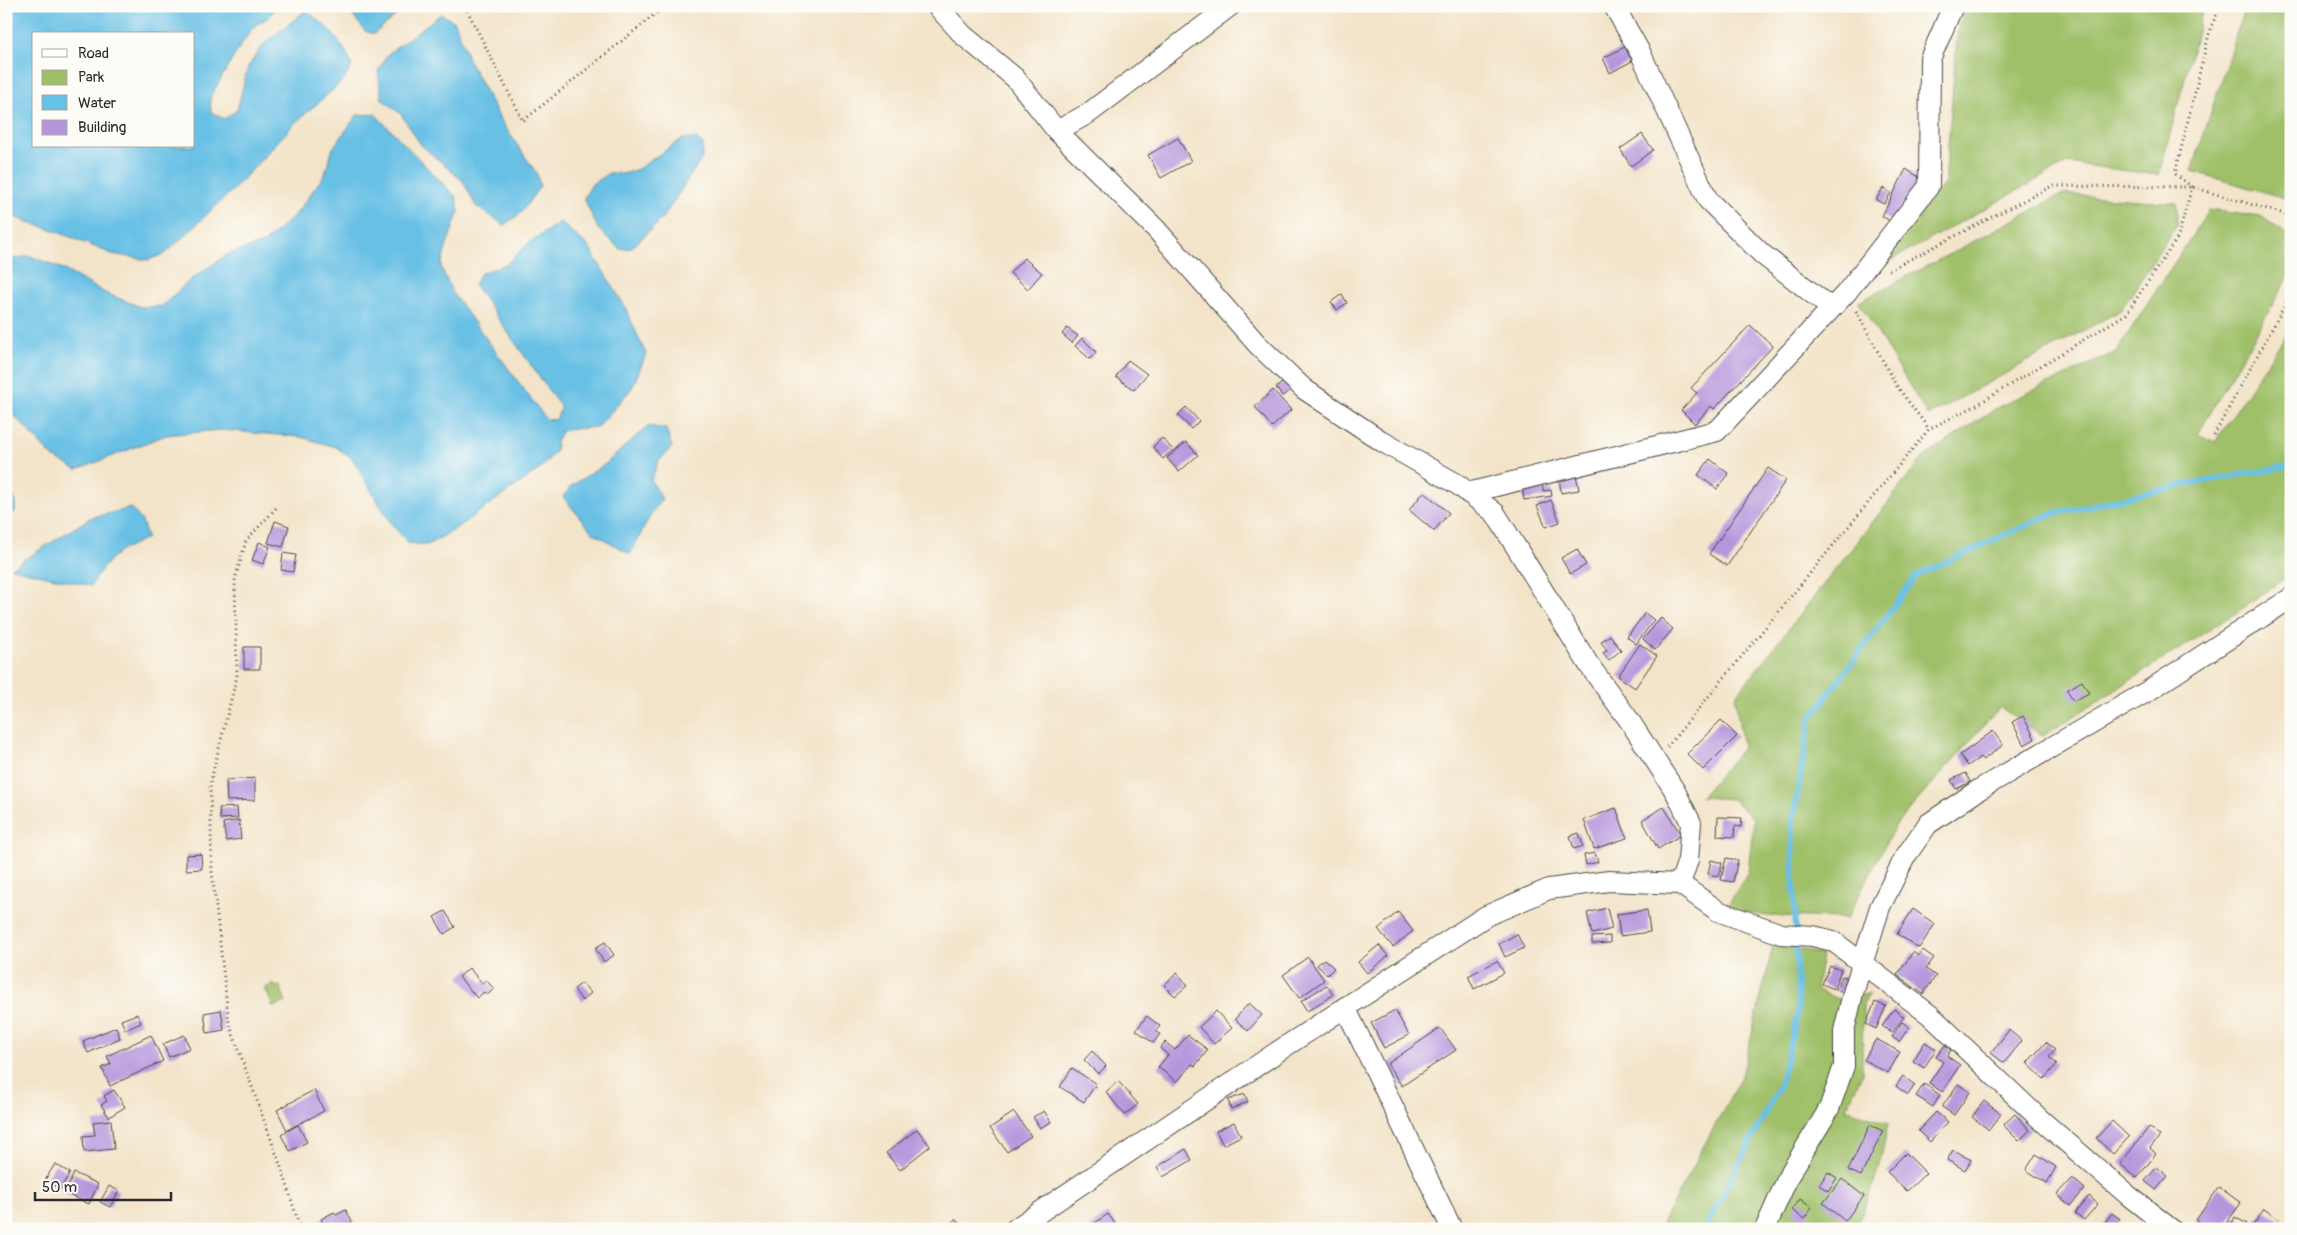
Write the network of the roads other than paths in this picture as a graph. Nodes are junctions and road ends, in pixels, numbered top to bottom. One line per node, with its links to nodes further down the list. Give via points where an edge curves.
1 (937, 6): 5 (street, via 963,35 1015,78)
2 (1230, 6): 5 (street, via 1089,112)
3 (1614, 6): 6 (street, via 1641,54 1708,200 1762,254)
4 (1953, 6): 6 (street, via 1930,59 1929,186)
5 (1057, 131): 7 (street, via 1155,228 1258,345 1304,389)
6 (1831, 308): 7 (street, via 1717,431)
7 (1468, 493): 9 (street, via 1495,513 1589,665 1675,791 1691,823 1688,860)
8 (2291, 598): 10 (street, via 2148,691 1928,824 1905,858 1880,907)
9 (1680, 884): 10 (street, via 1718,912 1781,934 1833,941); 11 (street, via 1609,881 1549,889 1486,916)
10 (1862, 963): 14 (street, via 1844,1031 1844,1066 1829,1108 1789,1175); 15 (street, via 1930,1015 2041,1120)
11 (1345, 1007): 12 (street); 13 (street)
12 (1015, 1229)
13 (1452, 1229)
14 (1765, 1229)
15 (2172, 1229)

